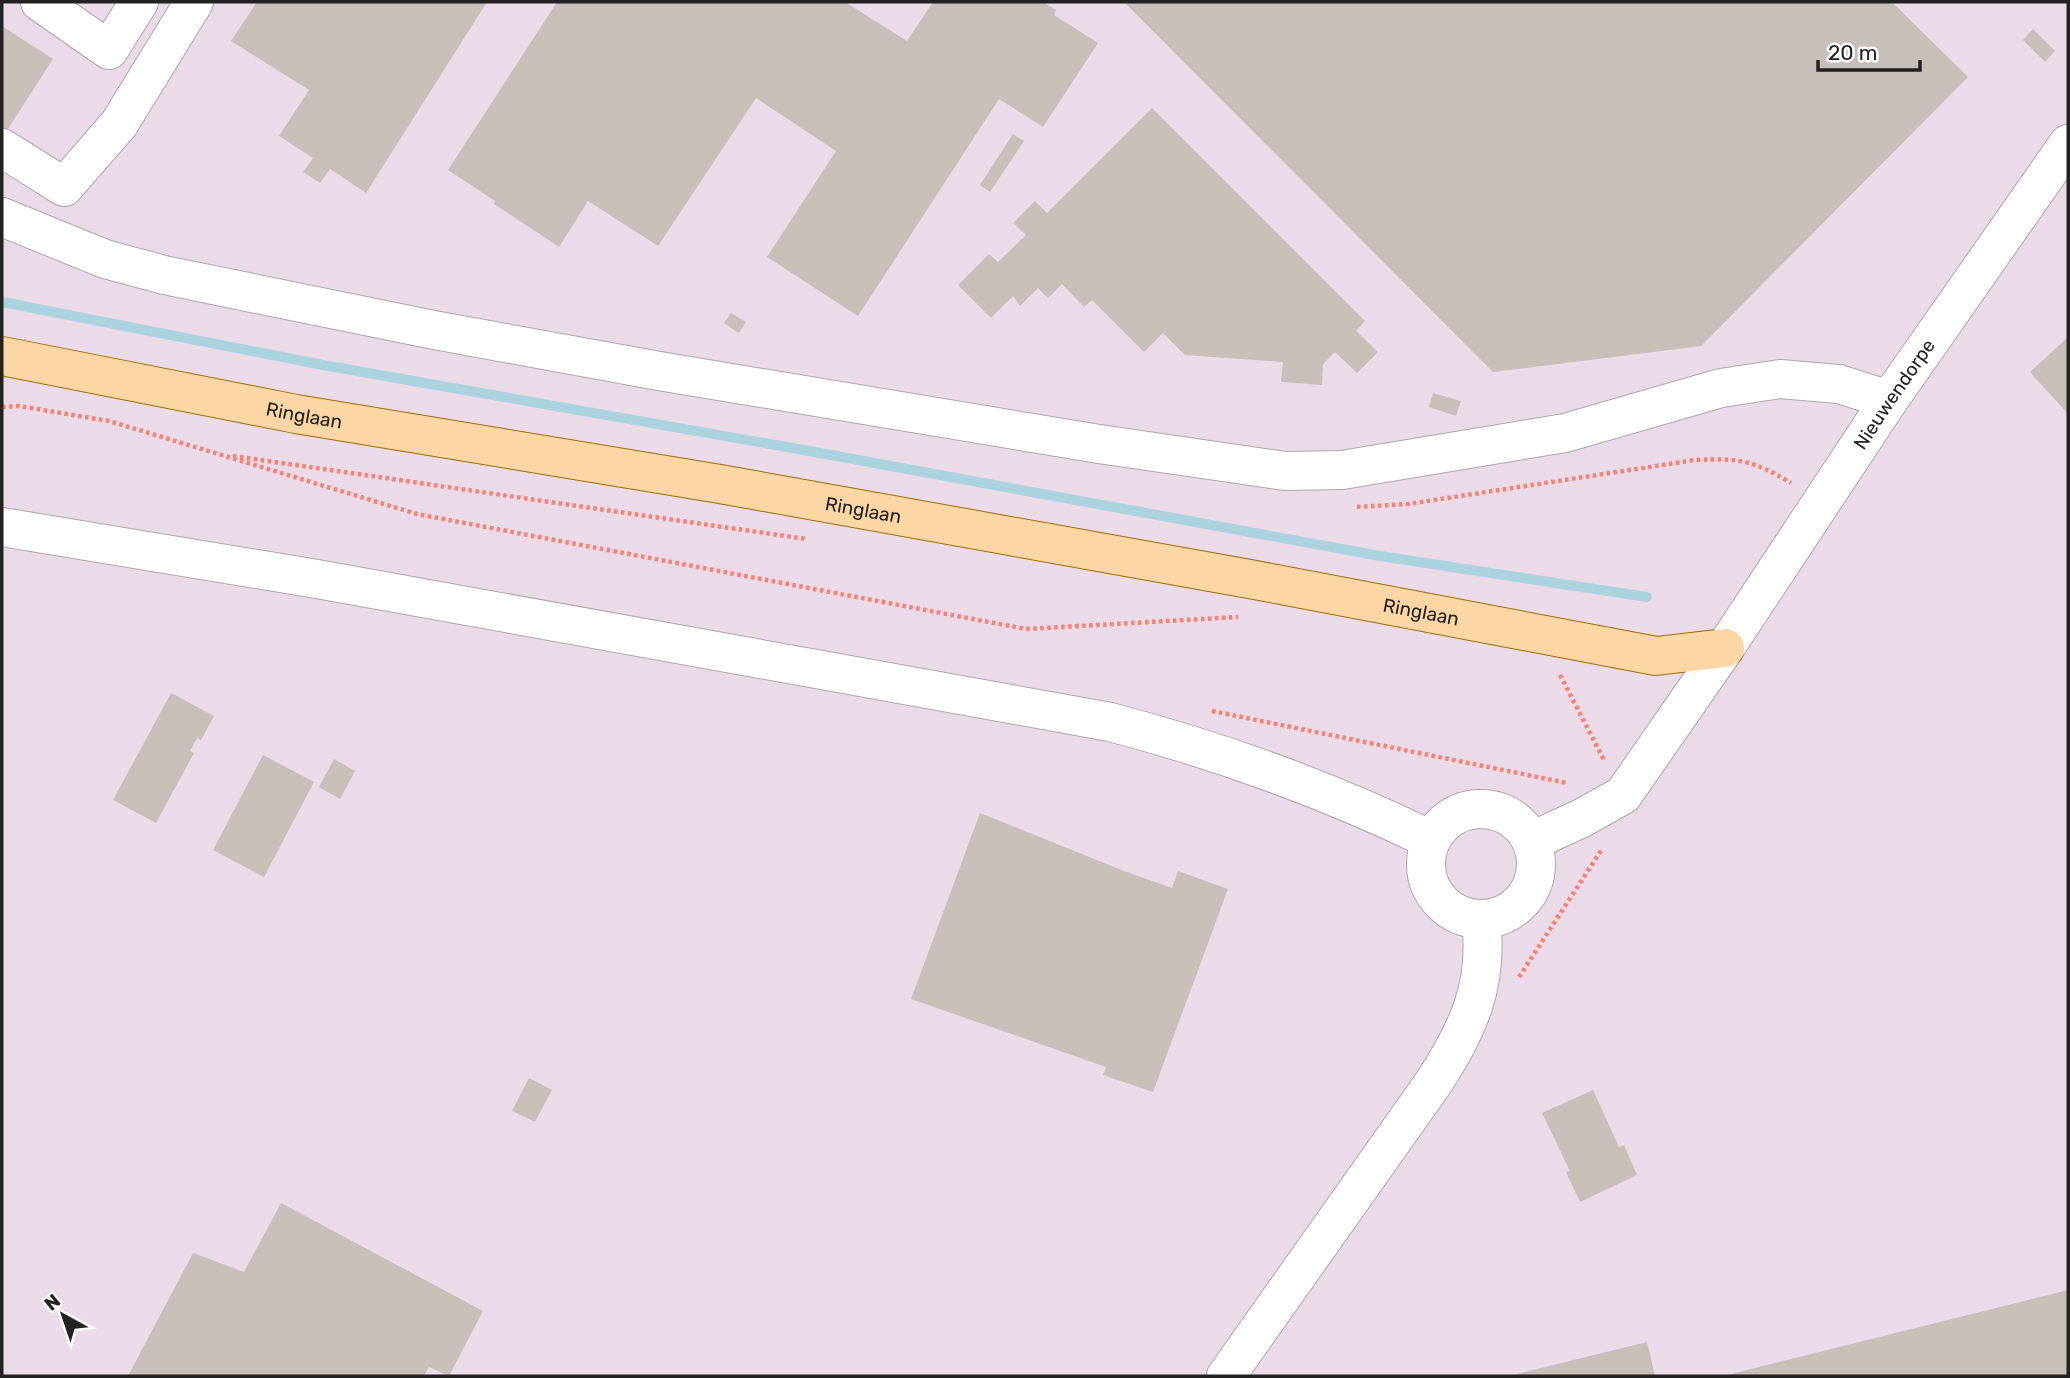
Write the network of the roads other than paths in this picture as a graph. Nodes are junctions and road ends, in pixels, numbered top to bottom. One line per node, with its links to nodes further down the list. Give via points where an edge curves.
1 (40, 2): 2 (street, via 109,50)
2 (139, 2)
3 (194, 2): 5 (street, via 119,124 64,187)
4 (2068, 144): 8 (street, Nieuwendorpe)
5 (2, 148)
6 (2, 216): 8 (street, via 105,259 164,275 434,330 1099,444 1285,471 1342,470 1565,433 1721,387 1780,379 1839,384)
7 (2, 356): 10 (main road, Ringlaan, via 296,414 733,487 1656,656)
8 (1889, 400): 10 (street, Nieuwendorpe)
9 (2, 527): 11 (street, via 1110,722 1255,765)
10 (1725, 648): 12 (street, Nieuwendorpe, via 1623,795)
11 (1431, 840): 12 (street, via 1445,822 1468,810 1491,810 1514,819); 13 (street, via 1426,869 1433,893 1453,913)
12 (1532, 841): 13 (street, via 1537,859 1533,885 1512,912)
13 (1481, 921): 14 (street, via 1484,943 1476,1002 1460,1042)
14 (1226, 1376)

